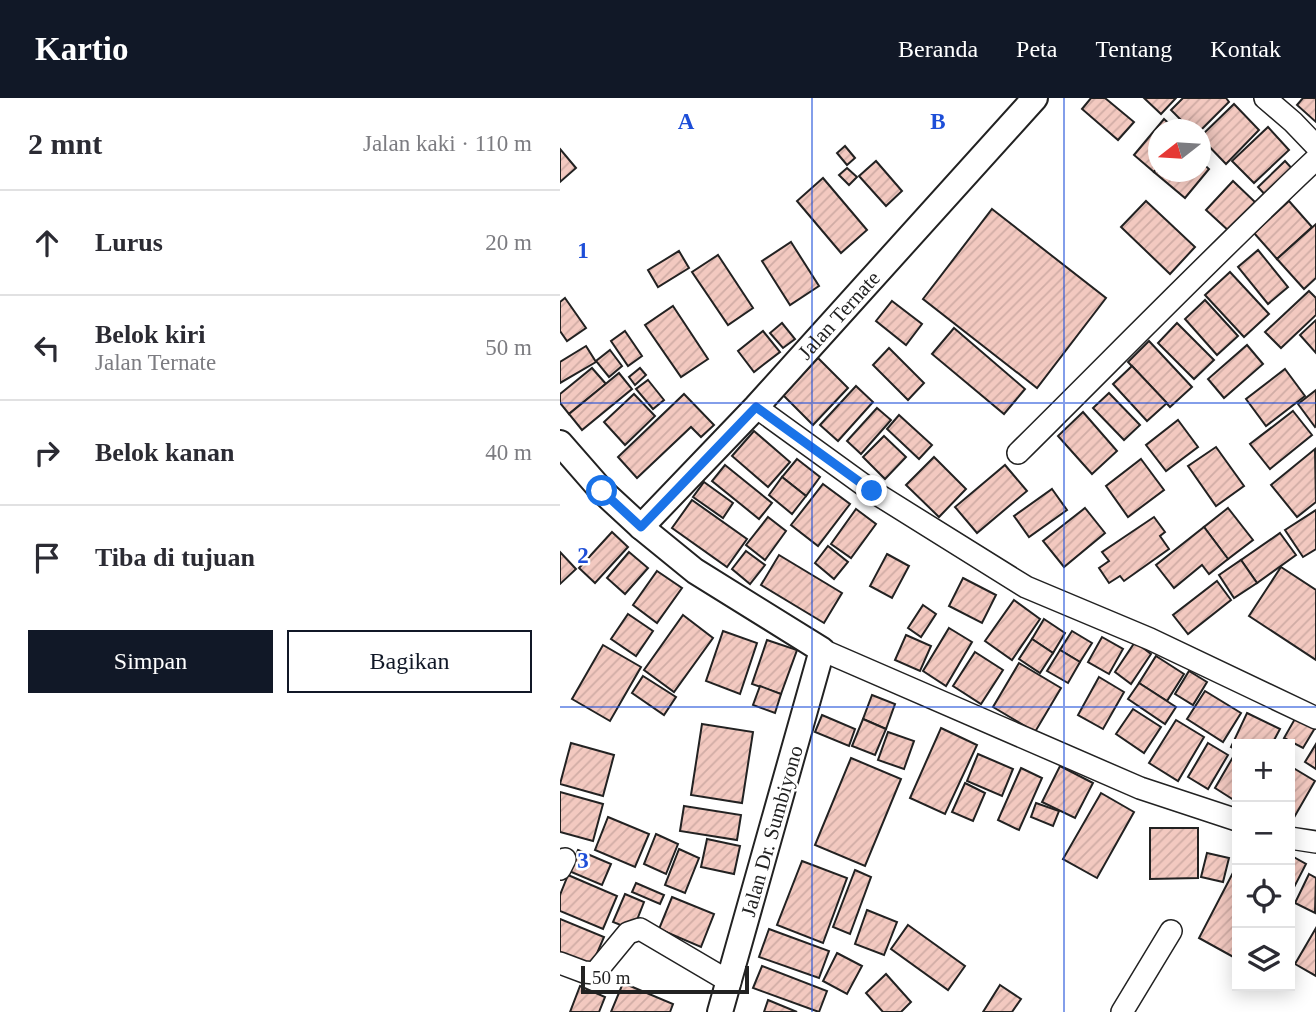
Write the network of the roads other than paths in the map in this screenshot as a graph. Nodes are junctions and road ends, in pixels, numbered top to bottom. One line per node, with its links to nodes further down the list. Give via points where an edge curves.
1 (1035, 98): 5 (street, Jalan Ternate)
2 (1265, 98): 3 (street)
3 (1316, 146)
4 (1316, 159): 7 (street)
5 (756, 407): 8 (street, Jalan Ternate); 10 (street, via 872,491 1026,587)
6 (560, 443): 8 (street)
7 (1018, 453)
8 (641, 527): 9 (street, via 695,571)
9 (822, 650): 11 (street, via 1140,788); 16 (street, Jalan Dr. Sumbiyono)
10 (1315, 717)
11 (1232, 818)
12 (1295, 839): 13 (street)
13 (1316, 842)
14 (1171, 931): 18 (street)
15 (560, 963): 16 (street, via 595,972 628,933 640,929)
16 (730, 982): 17 (street, Jalan Dr. Sumbiyono)
17 (720, 1012)
18 (1122, 1012)

